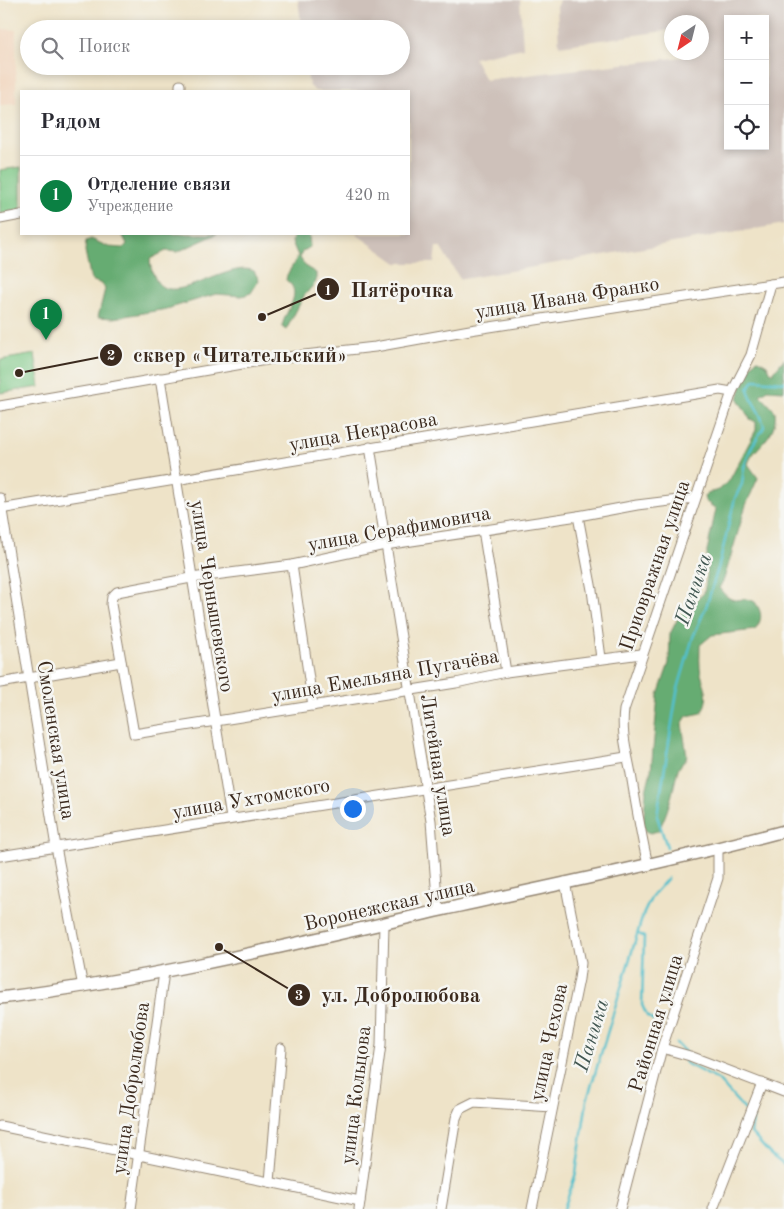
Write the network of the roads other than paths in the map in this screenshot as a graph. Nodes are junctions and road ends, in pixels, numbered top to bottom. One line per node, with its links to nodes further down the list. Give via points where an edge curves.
1 (20, 215): 2 (street)
2 (0, 218)
3 (784, 282): 4 (street, улица Ивана Франко)
4 (771, 284): 5 (street, улица Ивана Франко); 6 (street, Приовражная улица, via 751,355)
5 (160, 378): 7 (street, улица Ивана Франко); 9 (street, улица Чернышевского)
6 (732, 392): 8 (street, улица Некрасова, via 720,390); 11 (street, Приовражная улица)
7 (0, 406)
8 (370, 447): 9 (street, улица Некрасова); 15 (street, Литейная улица)
9 (177, 482): 12 (street, улица Некрасова); 17 (street, улица Чернышевского)
10 (0, 498): 12 (street, Смоленская улица)
11 (695, 498): 13 (street, улица Серафимовича); 18 (street, Приовражная улица)
12 (1, 509): 22 (street, Смоленская улица)
13 (578, 516): 14 (street, улица Серафимовича); 19 (street)
14 (483, 530): 15 (street, улица Серафимовича); 21 (street)
15 (384, 546): 16 (street, улица Серафимовича); 24 (street, Литейная улица)
16 (292, 565): 17 (street, улица Серафимовича); 25 (street)
17 (191, 578): 20 (street, улица Серафимовича, via 117,592 112,597); 26 (street, улица Чернышевского)
18 (641, 654): 19 (street, улица Емельяна Пугачёва); 27 (street, Приовражная улица, via 624,710 622,730)
19 (601, 658): 21 (street, улица Емельяна Пугачёва)
20 (121, 662): 22 (street); 26 (street, улица Емельяна Пугачёва, via 134,734)
21 (506, 672): 24 (street, улица Емельяна Пугачёва)
22 (29, 678): 23 (street); 31 (street, Смоленская улица)
23 (0, 683)
24 (409, 690): 25 (street, улица Емельяна Пугачёва); 28 (street, Литейная улица)
25 (313, 706): 26 (street, улица Емельяна Пугачёва)
26 (215, 720): 29 (street, улица Чернышевского)
27 (626, 757): 28 (street, улица Ухтомского); 34 (street, Приовражная улица)
28 (425, 787): 29 (street, улица Ухтомского); 36 (street, Литейная улица, via 436,864)
29 (231, 818): 31 (street, улица Ухтомского)
30 (784, 831): 32 (street, Воронежская улица)
31 (56, 847): 33 (street, улица Ухтомского); 39 (street, Смоленская улица)
32 (718, 848): 34 (street, Воронежская улица); 42 (street, Районная улица, via 718,878)
33 (0, 856)
34 (648, 865): 35 (street, Воронежская улица)
35 (565, 882): 36 (street, Воронежская улица); 45 (street, улица Чехова, via 581,962 576,1001)
36 (438, 911): 37 (street, Воронежская улица)
37 (384, 924): 38 (street, Воронежская улица); 49 (street, улица Кольцова, via 381,1045)
38 (164, 972): 39 (street, Воронежская улица); 47 (street, улица Добролюбова)
39 (83, 987): 40 (street, Воронежская улица)
40 (0, 998)
41 (281, 1048): 48 (street)
42 (662, 1048): 43 (street); 53 (street, Районная улица)
43 (762, 1083): 44 (street); 54 (street)
44 (784, 1092)
45 (552, 1107): 51 (street, via 474,1102 460,1108); 52 (street, улица Чехова)
46 (0, 1126): 47 (street)
47 (138, 1156): 48 (street); 50 (street, улица Добролюбова)
48 (270, 1182): 49 (street)
49 (359, 1205)
50 (131, 1209)
51 (441, 1209)
52 (532, 1209)
53 (620, 1209)
54 (713, 1209)

